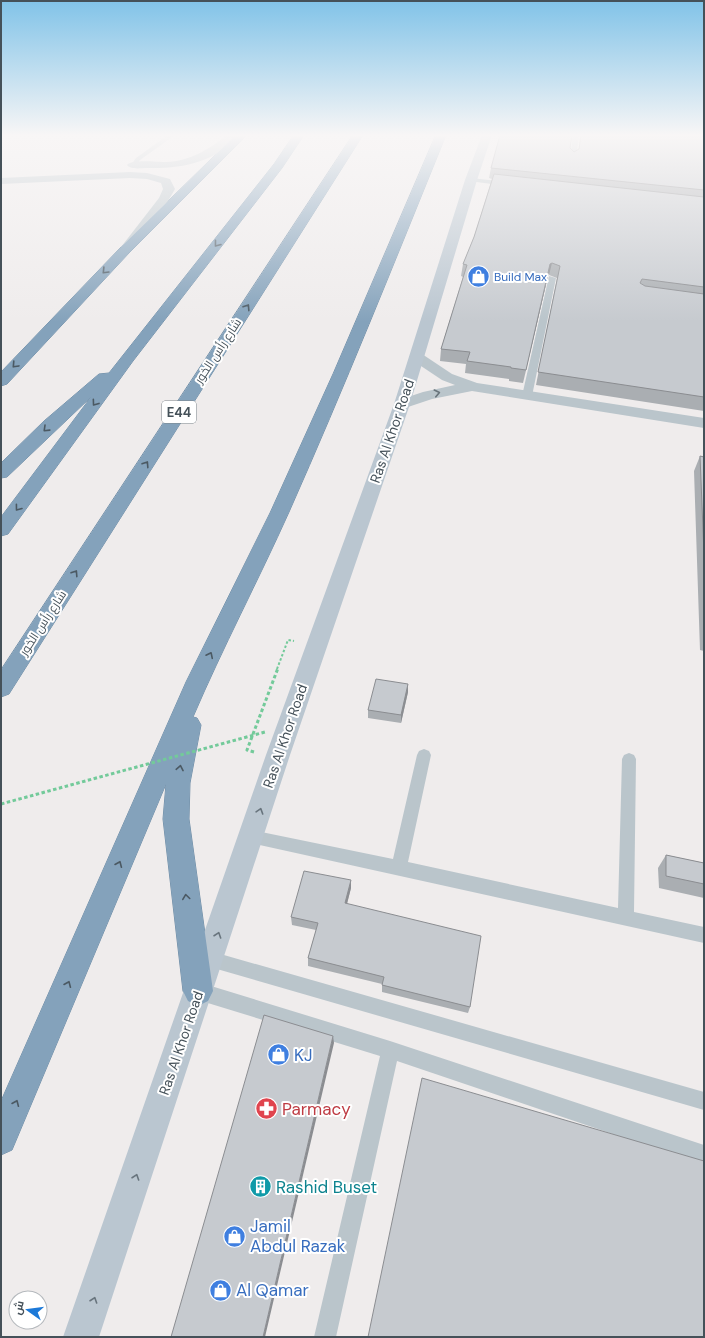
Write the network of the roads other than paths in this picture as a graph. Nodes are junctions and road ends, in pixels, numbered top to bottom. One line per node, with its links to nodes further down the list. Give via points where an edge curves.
1 (165, 197): 7 (street)
2 (178, 197): 7 (highway)
3 (253, 197): 10 (highway, one-way to 10)
4 (318, 197): 19 (highway, شارع رأس الخور / E44, one-way to 4)
5 (415, 197): 18 (highway, one-way to 5, via 279,513)
6 (466, 197): 9 (street, Ras Al Khor Road)
7 (124, 250): 11 (highway, one-way to 11)
8 (552, 278): 13 (lane)
9 (417, 357): 12 (street, via 447,377); 14 (street, Ras Al Khor Road)
10 (128, 358): 16 (highway, one-way to 16, via 77,400); 17 (highway, one-way to 17)
11 (1, 381)
12 (474, 387): 13 (street); 14 (street, one-way to 12, via 436,393)
13 (527, 396): 15 (street)
14 (402, 404): 22 (street, Ras Al Khor Road, one-way to 14)
15 (704, 423)
16 (1, 474)
17 (1, 530)
18 (197, 682): 27 (highway, one-way to 18, via 176,820 178,783); 30 (highway, one-way to 18)
19 (1, 688)
20 (424, 755): 23 (lane)
21 (629, 759): 24 (lane)
22 (251, 837): 23 (lane); 26 (street, Ras Al Khor Road, one-way to 22)
23 (399, 868): 24 (lane)
24 (626, 918): 25 (lane)
25 (704, 935)
26 (210, 959): 27 (street, Ras Al Khor Road); 29 (lane)
27 (198, 991): 28 (lane); 32 (street, Ras Al Khor Road, one-way to 27)
28 (390, 1050): 31 (lane); 33 (lane)
29 (704, 1101)
30 (1, 1139)
31 (704, 1155)
32 (81, 1337)
33 (325, 1337)

